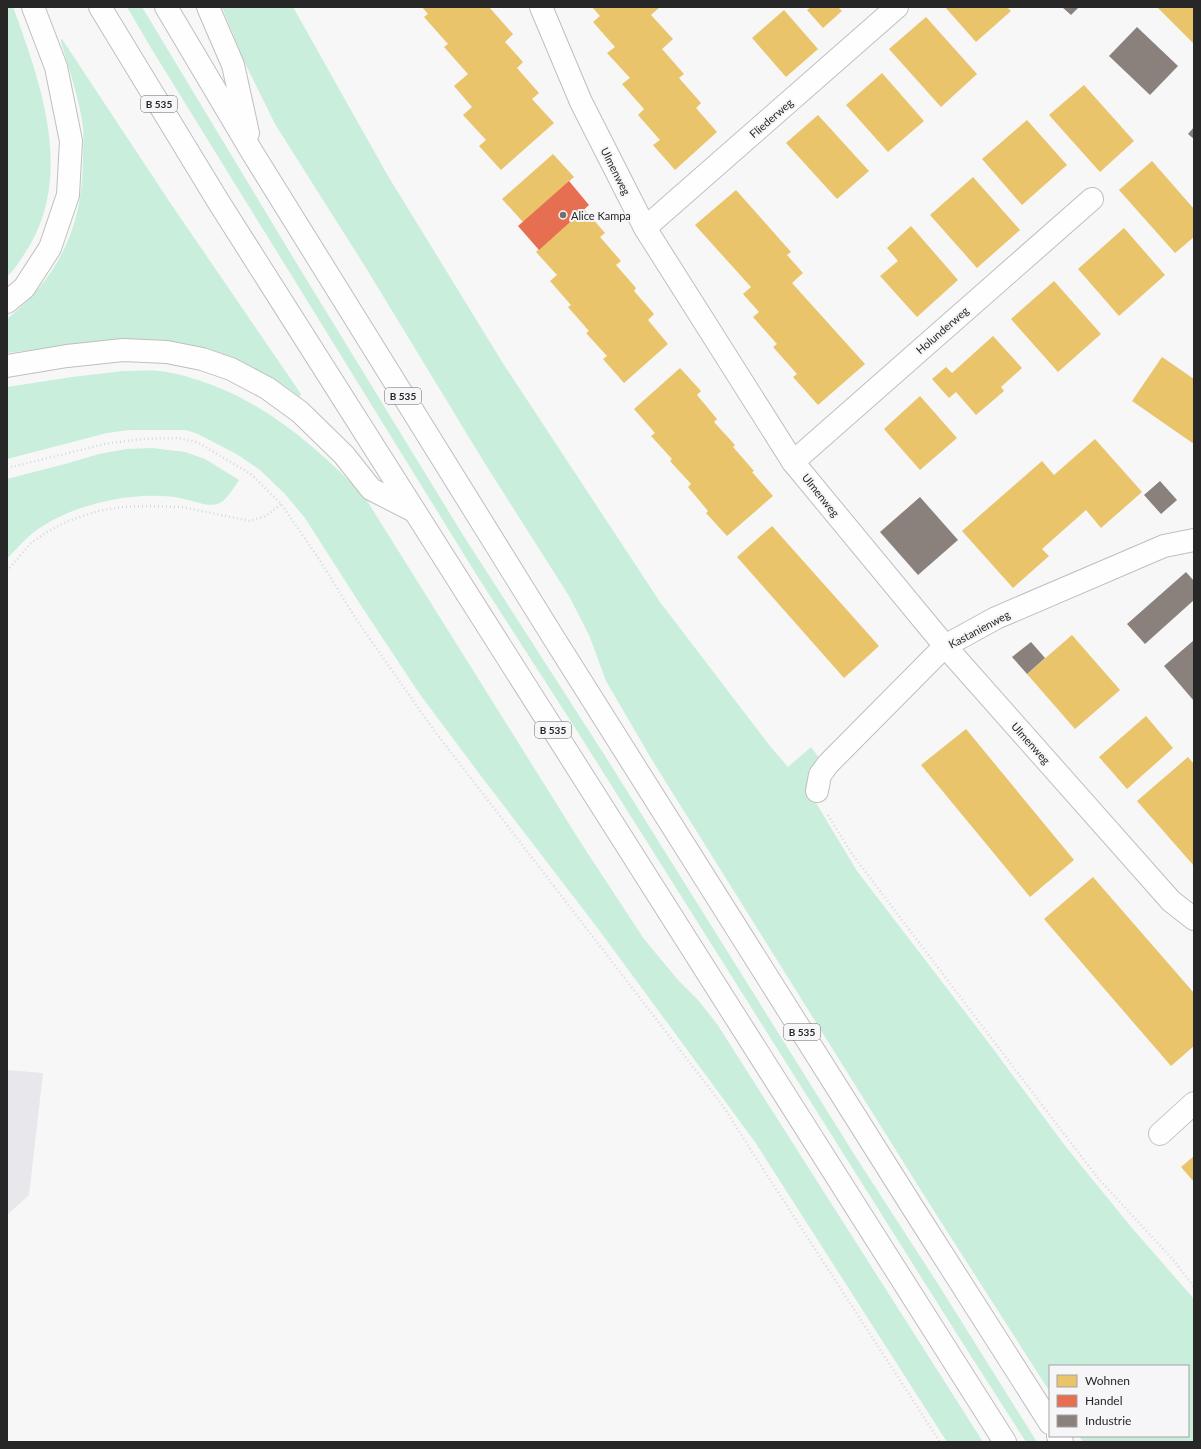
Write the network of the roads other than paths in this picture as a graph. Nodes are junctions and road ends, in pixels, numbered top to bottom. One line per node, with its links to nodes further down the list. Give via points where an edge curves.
1 (33, 7): 10 (main road, via 56,67 71,141 68,195 50,248 24,288)
2 (100, 7): 13 (main road, B 535, via 218,201)
3 (166, 7): 7 (main road, B 535)
4 (208, 7): 7 (main road, via 233,65)
5 (540, 7): 9 (main road, Ulmenweg, via 581,102)
6 (897, 7): 9 (main road, Fliederweg)
7 (252, 152): 20 (main road, B 535, via 563,653)
8 (1092, 199): 12 (main road, Holunderweg)
9 (645, 228): 12 (main road, Ulmenweg)
10 (7, 302)
11 (7, 366): 13 (main road, via 124,350 167,352 202,359 231,369 268,388 300,412 344,455 371,489)
12 (793, 462): 15 (main road, Ulmenweg)
13 (415, 511): 21 (main road, B 535)
14 (1194, 540): 15 (main road, Kastanienweg, via 1164,546 996,618)
15 (945, 646): 16 (main road, Kastanienweg, via 828,764 820,775); 17 (main road, Ulmenweg, via 1171,902)
16 (817, 791)
17 (1194, 919)
18 (1194, 1103): 19 (main road)
19 (1160, 1134)
20 (1049, 1422)
21 (1004, 1442)

